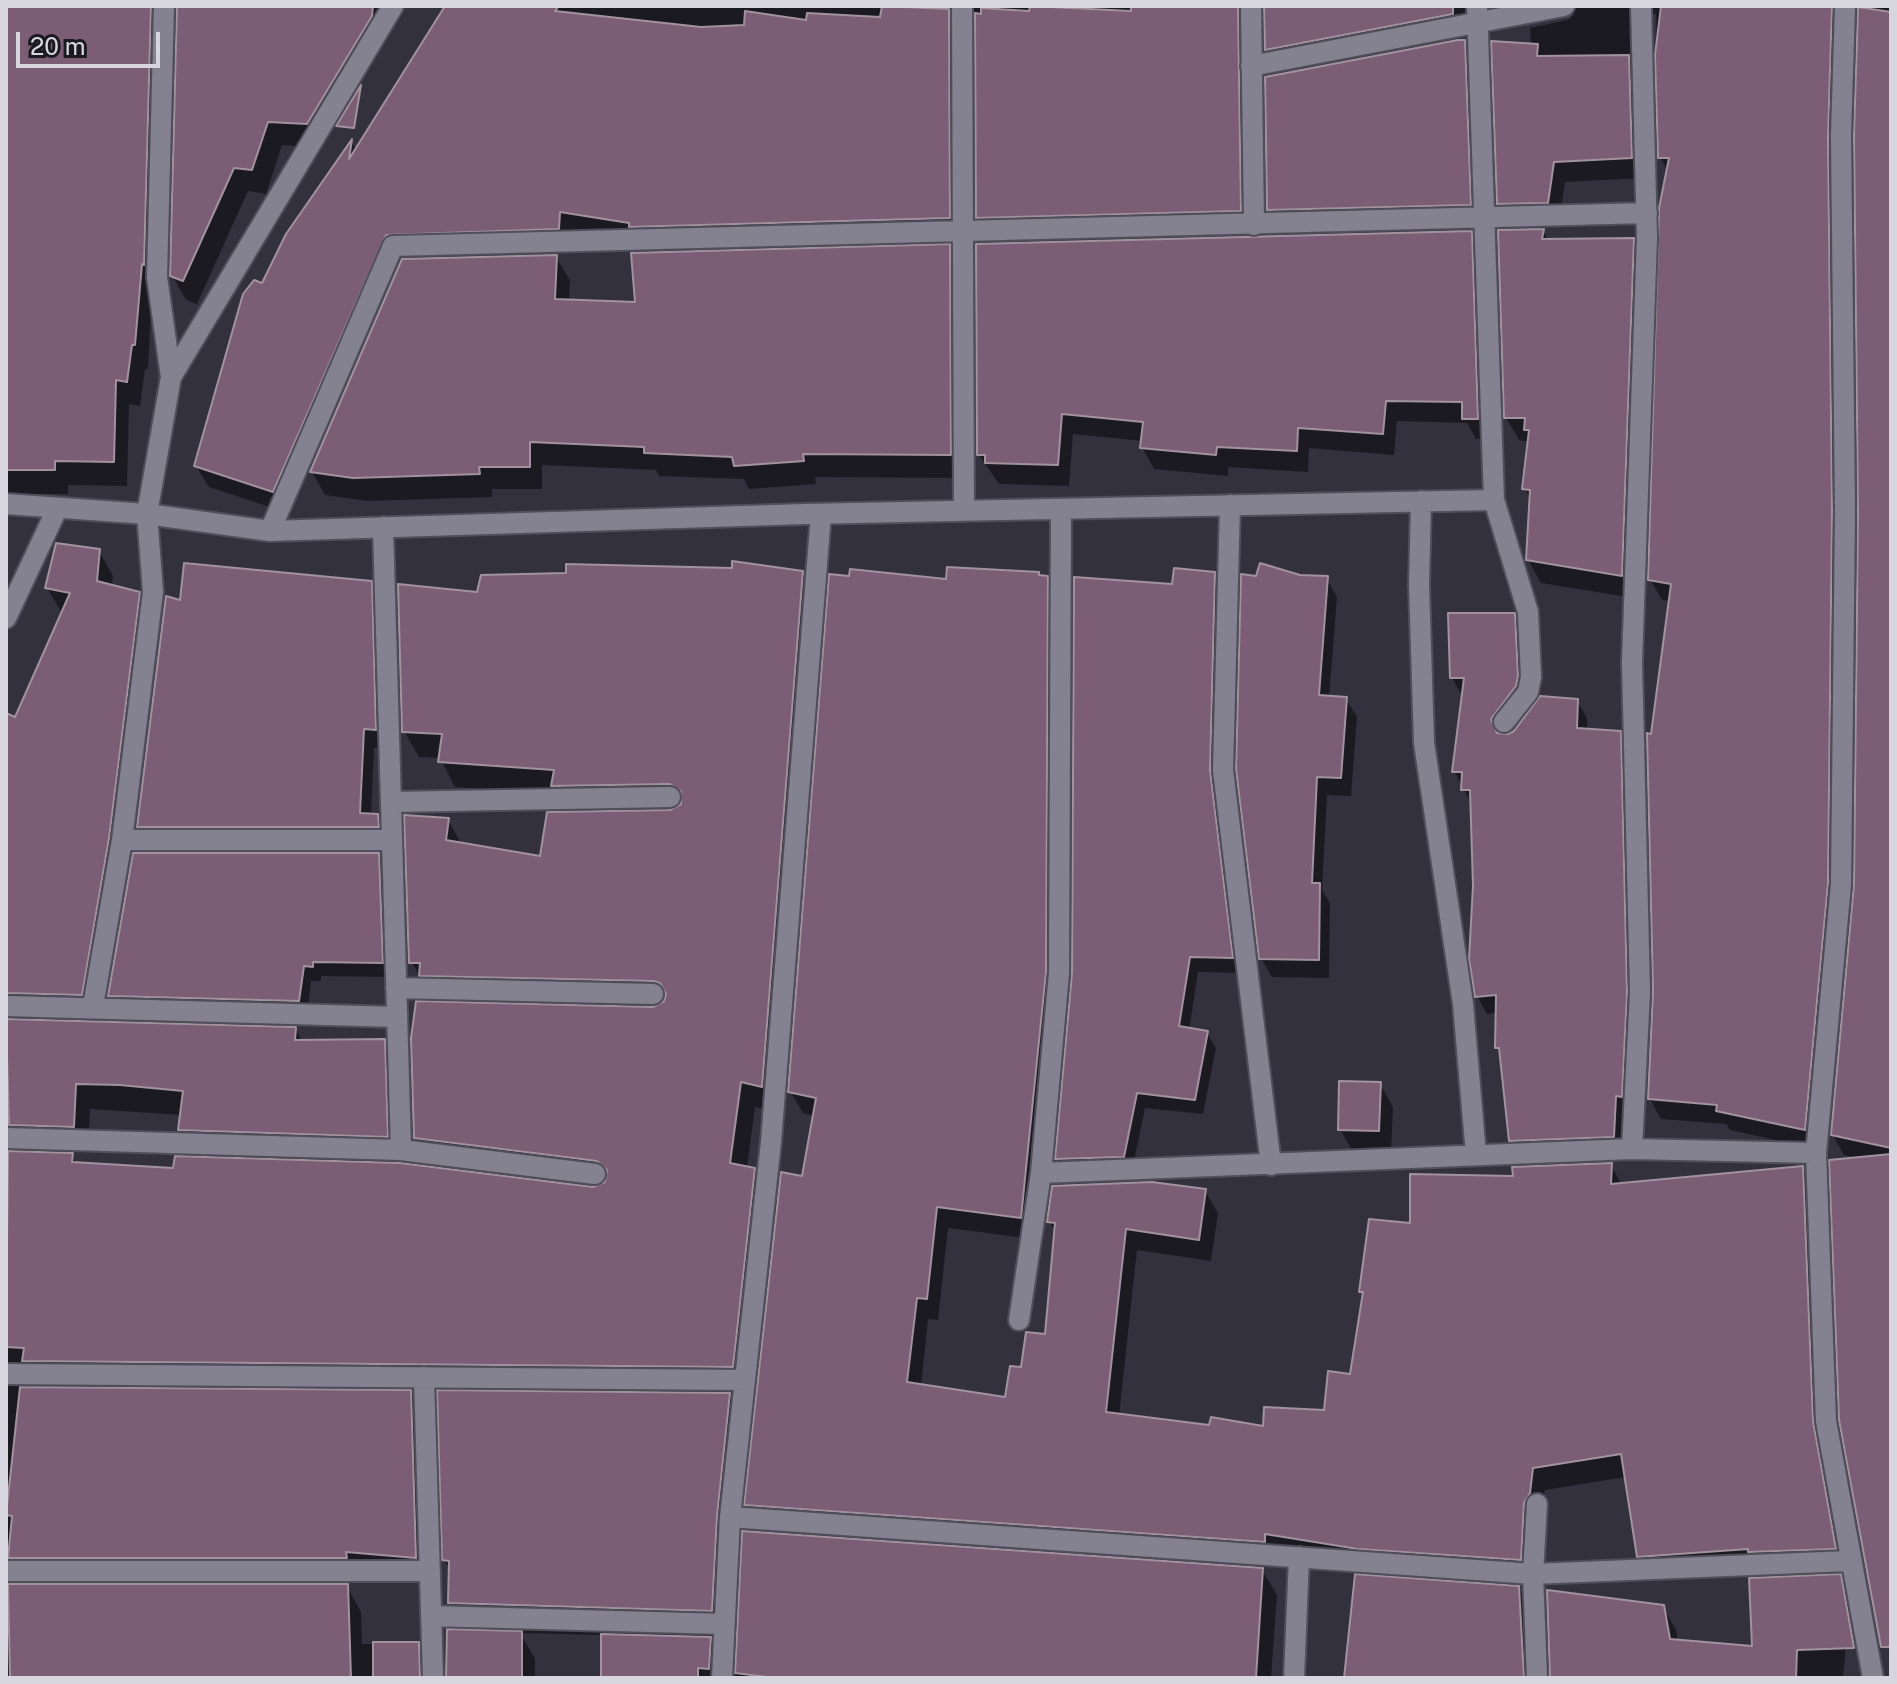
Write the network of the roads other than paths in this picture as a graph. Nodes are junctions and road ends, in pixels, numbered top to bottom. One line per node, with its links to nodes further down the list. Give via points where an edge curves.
1 (164, 6): 14 (street, via 157,277)
2 (393, 6): 14 (street)
3 (962, 6): 13 (street)
4 (1251, 6): 9 (street)
5 (1564, 6): 8 (street)
6 (1641, 6): 10 (street)
7 (1845, 6): 40 (street, via 1841,884)
8 (1477, 14): 9 (street); 11 (street)
9 (1251, 66): 12 (street)
10 (1647, 213): 11 (street); 38 (street, via 1632,662 1640,992)
11 (1484, 219): 12 (street); 15 (street)
12 (1254, 225): 13 (street)
13 (964, 232): 21 (street); 25 (street, via 393,246)
14 (171, 377): 22 (street)
15 (1494, 500): 16 (street); 27 (street, via 1529,625 1528,692)
16 (1421, 501): 18 (street); 41 (street, via 1424,743 1463,1004)
17 (6, 504): 19 (street)
18 (1230, 505): 20 (street); 42 (street, via 1223,770)
19 (57, 509): 22 (street); 26 (street)
20 (1061, 509): 21 (street); 43 (street, via 1059,973)
21 (964, 511): 23 (street)
22 (147, 514): 25 (street); 30 (street, via 153,592)
23 (821, 514): 24 (street); 48 (street, via 771,1142)
24 (383, 527): 25 (street); 29 (street)
25 (270, 531)
26 (6, 618)
27 (1504, 722)
28 (670, 797): 29 (street)
29 (391, 802): 31 (street)
30 (122, 840): 31 (street); 35 (street)
31 (392, 840): 32 (street)
32 (396, 988): 33 (street); 36 (street)
33 (653, 994)
34 (6, 1006): 35 (street)
35 (93, 1006): 36 (street)
36 (397, 1017): 39 (street)
37 (6, 1138): 39 (street)
38 (1632, 1149): 40 (street); 41 (street)
39 (401, 1150): 44 (street)
40 (1816, 1153): 52 (street, via 1826,1421)
41 (1476, 1155): 42 (street)
42 (1271, 1165): 43 (street)
43 (1041, 1173): 45 (street)
44 (595, 1174)
45 (1019, 1320)
46 (6, 1374): 47 (street)
47 (424, 1377): 48 (street); 54 (street)
48 (745, 1380): 50 (street)
49 (1537, 1504): 55 (street)
50 (730, 1517): 51 (street); 57 (street)
51 (1299, 1557): 55 (street); 60 (street)
52 (1849, 1561): 55 (street); 62 (street)
53 (6, 1571): 54 (street)
54 (430, 1571): 56 (street)
55 (1533, 1574): 61 (street)
56 (431, 1616): 57 (street); 58 (street)
57 (724, 1624): 59 (street)
58 (433, 1678)
59 (722, 1678)
60 (1294, 1678)
61 (1537, 1678)
62 (1873, 1678)

